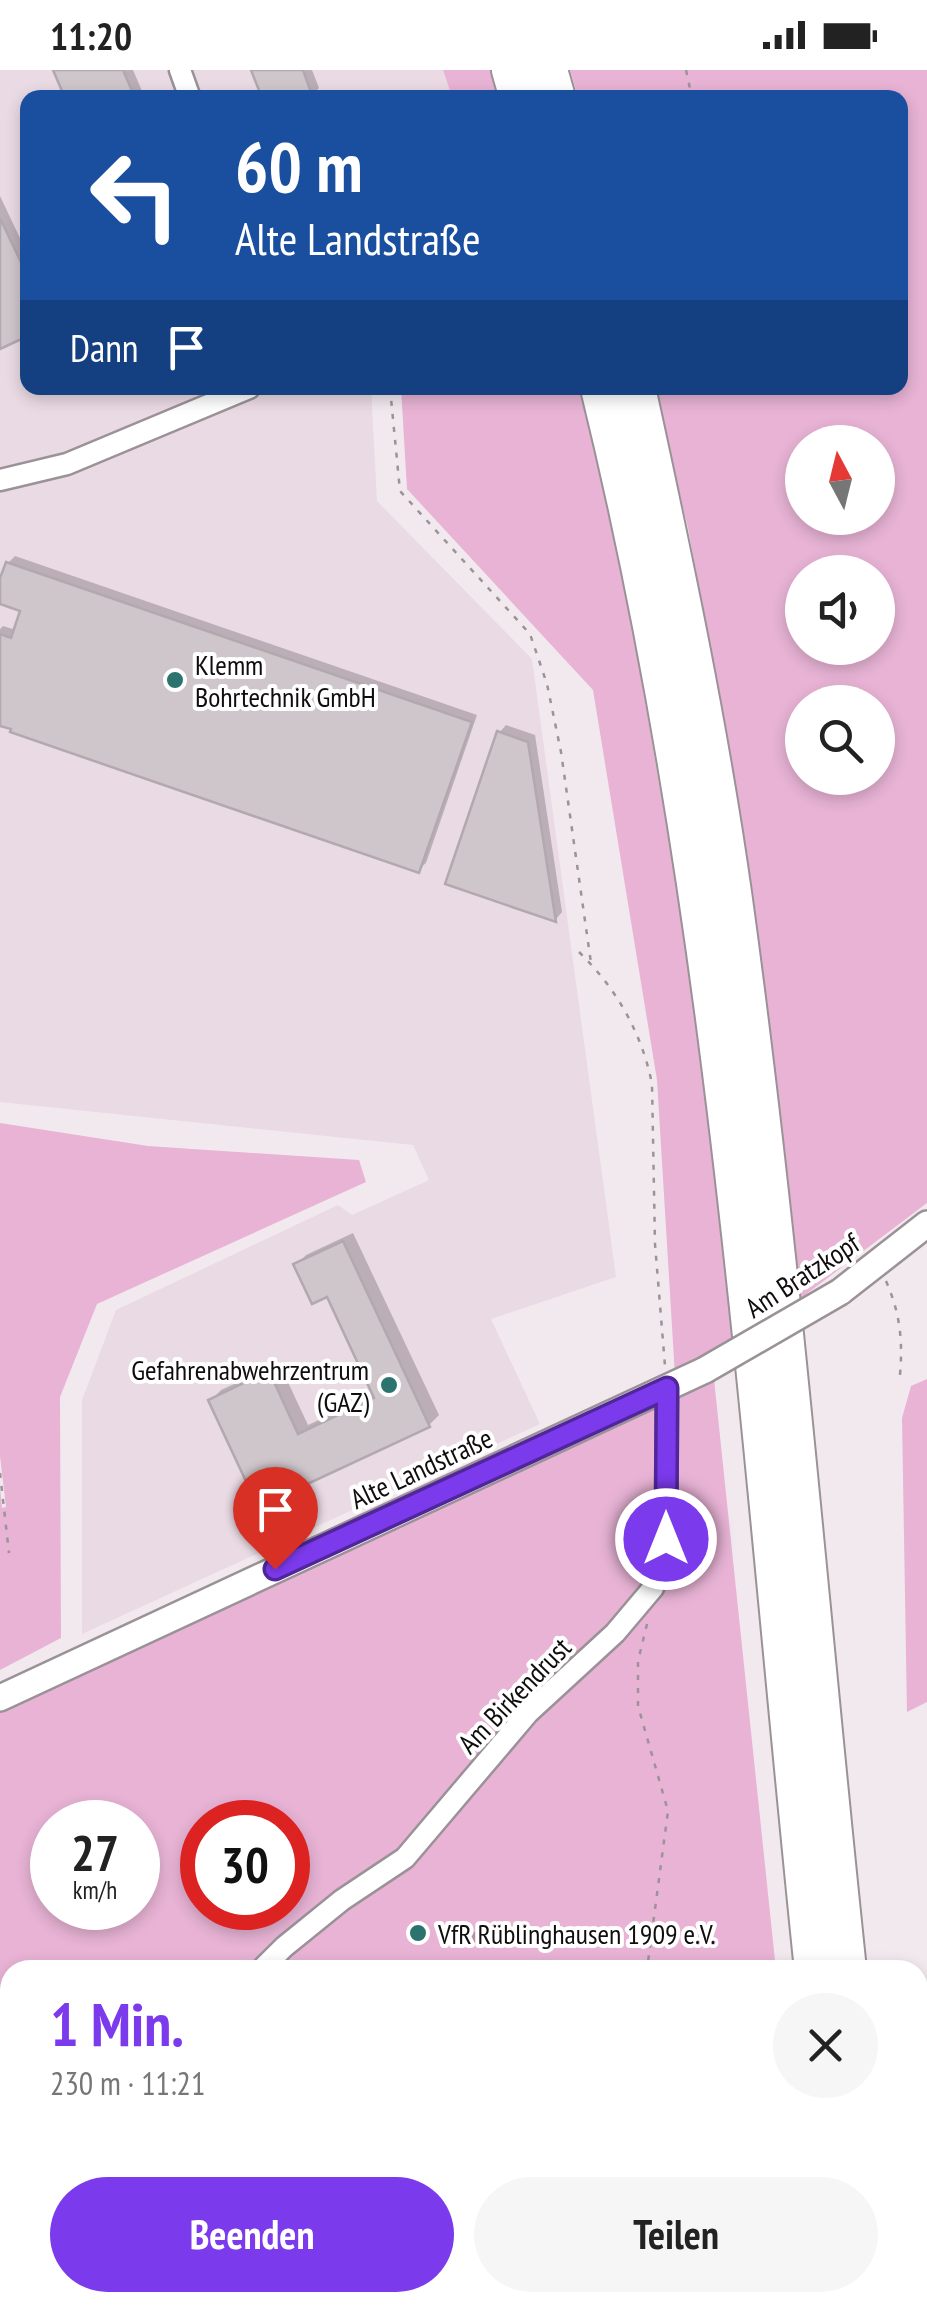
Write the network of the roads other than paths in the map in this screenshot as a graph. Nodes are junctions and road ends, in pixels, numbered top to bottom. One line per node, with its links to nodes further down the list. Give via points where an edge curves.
1 (232, 395): 4 (street, via 67,464)
2 (602, 395): 10 (highway, via 650,604 701,909 735,1176)
3 (638, 395): 11 (highway, via 681,593 732,897 765,1151)
4 (0, 480)
5 (927, 1224): 6 (street, Am Bratzkopf, bridge, via 840,1292)
6 (705, 1370): 7 (street, Alte Landstraße)
7 (667, 1388): 8 (street, Alte Landstraße); 9 (street, Am Birkendrust, via 666,1539 653,1588 528,1713 404,1858)
8 (0, 1698)
9 (271, 1960)
10 (813, 1960)
11 (846, 1960)

